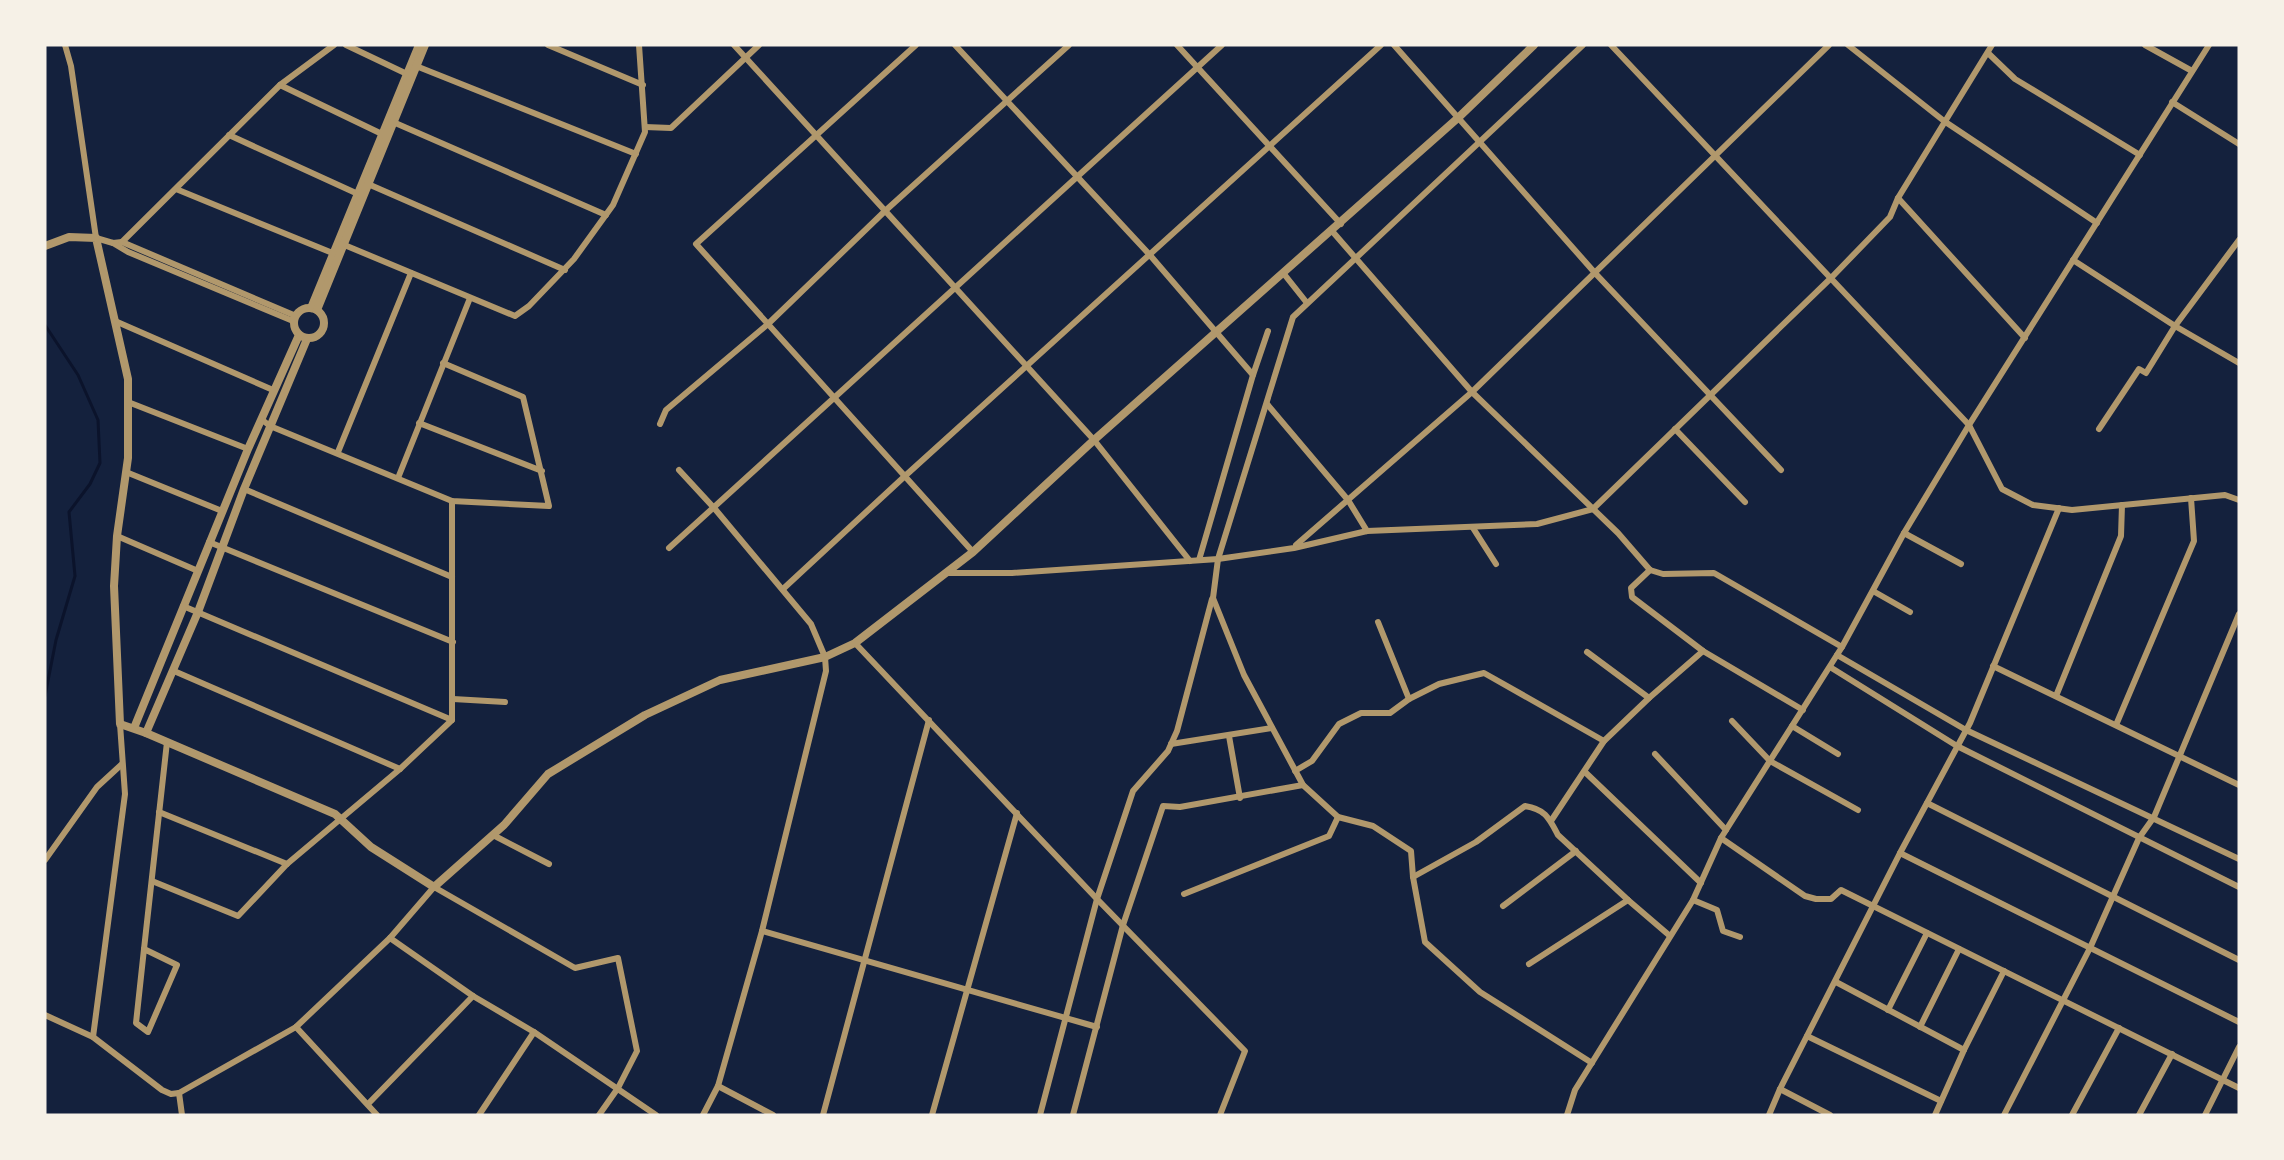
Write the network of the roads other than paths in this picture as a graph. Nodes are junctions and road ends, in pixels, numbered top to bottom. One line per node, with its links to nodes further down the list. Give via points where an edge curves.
1 (65, 45): 58 (street)
2 (334, 45): 31 (street)
3 (346, 45): 30 (street)
4 (419, 45): 30 (street)
5 (425, 45): 27 (street)
6 (548, 45): 32 (street)
7 (639, 45): 32 (street)
8 (734, 45): 26 (street)
9 (759, 45): 26 (street)
10 (916, 45): 41 (street)
11 (955, 45): 33 (street)
12 (1069, 45): 33 (street)
13 (1177, 45): 28 (street)
14 (1222, 45): 28 (street)
15 (1381, 45): 44 (street)
16 (1394, 45): 35 (street)
17 (1534, 45): 35 (street)
18 (1583, 45): 42 (street)
19 (1611, 45): 47 (street)
20 (1829, 45): 47 (street)
21 (1848, 45): 36 (street)
22 (1992, 45): 25 (street)
23 (2145, 45): 29 (street)
24 (2209, 45): 29 (street)
25 (1988, 53): 36 (street); 46 (street, via 2015,79)
26 (745, 57): 38 (street, via 671,128); 41 (street)
27 (416, 66): 37 (street); 45 (street)
28 (1198, 67): 44 (street); 48 (street)
29 (2192, 71): 34 (street)
30 (407, 74): 40 (street)
31 (280, 85): 39 (street); 40 (street)
32 (643, 86): 38 (street)
33 (1007, 101): 48 (street); 53 (street)
34 (2172, 102): 43 (street); 46 (street)
35 (1459, 117): 42 (street); 56 (street)
36 (1944, 121): 52 (street); 55 (street)
37 (393, 123): 40 (street); 54 (street)
38 (645, 127): 45 (street)
39 (229, 135): 50 (street); 51 (street)
40 (385, 135): 49 (street); 51 (street)
41 (816, 136): 53 (street); 80 (street, via 696,244)
42 (1480, 142): 66 (street); 70 (street)
43 (2239, 144)
44 (1269, 146): 56 (street); 64 (street)
45 (636, 154): 54 (street)
46 (2140, 154): 55 (street)
47 (1716, 156): 70 (street); 72 (street)
48 (1078, 177): 64 (street); 74 (street)
49 (368, 184): 62 (street); 68 (street)
50 (176, 189): 60 (street); 65 (street)
51 (358, 194): 62 (street)
52 (1898, 198): 72 (street, via 1890,217); 85 (street)
53 (885, 211): 74 (street); 80 (street)
54 (606, 215): 68 (street)
55 (2097, 223): 67 (street)
56 (1341, 224): 57 (street)
57 (1332, 231): 66 (street); 71 (street)
58 (96, 238): 61 (street); 63 (street, via 69,237); 79 (street)
59 (2239, 240): 81 (street)
60 (122, 242): 61 (street); 73 (street)
61 (113, 243): 73 (street)
62 (341, 244): 65 (street); 69 (street)
63 (45, 246)
64 (1149, 254): 83 (street); 88 (street)
65 (336, 255): 77 (street)
66 (1356, 258): 76 (street); 91 (street)
67 (2073, 260): 81 (street); 85 (street)
68 (565, 270): 75 (street, via 515,316)
69 (411, 273): 75 (street); 105 (street)
70 (1595, 273): 91 (street); 92 (street)
71 (1284, 274): 76 (street); 83 (street)
72 (1832, 278): 92 (street); 99 (street)
73 (201, 279): 78 (street)
74 (955, 288): 88 (street); 93 (street)
75 (470, 298): 86 (street)
76 (1307, 303): 95 (street, via 1293,316)
77 (314, 309): 78 (street, via 302,310); 84 (street, via 323,318 324,327 318,336)
78 (295, 319): 84 (street)
79 (115, 321): 90 (street); 94 (street, via 128,379)
80 (768, 324): 93 (street); 98 (street, via 666,410)
81 (2175, 326): 87 (street); 102 (street, via 2146,373 2139,369)
82 (1268, 331): 89 (street)
83 (1216, 333): 89 (street); 103 (street)
84 (303, 337): 90 (street); 100 (street)
85 (2025, 338): 99 (street)
86 (442, 363): 97 (street); 108 (street, via 523,397)
87 (2239, 363)
88 (1026, 366): 103 (street); 110 (street)
89 (1253, 375): 133 (street)
90 (273, 390): 96 (street)
91 (1472, 392): 114 (street); 121 (street)
92 (1711, 394): 101 (street); 107 (street)
93 (835, 399): 110 (street); 120 (street)
94 (128, 402): 104 (street); 109 (street)
95 (1267, 404): 114 (street); 132 (street)
96 (261, 419): 100 (street); 104 (street)
97 (419, 423): 108 (street); 111 (street)
98 (660, 424)
99 (1969, 425): 119 (street, via 2002,489 2033,505); 125 (street)
100 (270, 426): 105 (street); 112 (street)
101 (1675, 429): 117 (street); 121 (street)
102 (2099, 429)
103 (1094, 440): 131 (street); 134 (street)
104 (248, 449): 122 (street)
105 (338, 453): 111 (street)
106 (679, 470): 120 (street)
107 (1781, 470)
108 (542, 471): 116 (street, via 549,506)
109 (126, 472): 122 (street); 126 (street)
110 (905, 476): 131 (street); 141 (street)
111 (398, 478): 116 (street)
112 (244, 489): 130 (street); 140 (street)
113 (2191, 498): 115 (street, via 2225,495); 118 (street); 169 (street, via 2194,541)
114 (1348, 500): 124 (street); 129 (street)
115 (2239, 500)
116 (452, 501): 140 (street)
117 (1745, 502)
118 (2122, 505): 119 (street); 159 (street, via 2121,536)
119 (2058, 508): 156 (street)
120 (715, 509): 128 (street); 141 (street)
121 (1593, 509): 123 (street, via 1537,524); 137 (street)
122 (222, 511): 127 (street)
123 (1473, 528): 124 (street); 135 (street)
124 (1367, 531): 129 (street)
125 (1904, 533): 136 (street); 142 (street)
126 (117, 536): 138 (street); 168 (street, via 114,586)
127 (209, 542): 130 (street); 138 (street)
128 (669, 548)
129 (1294, 548): 132 (street)
130 (222, 549): 145 (street); 149 (street)
131 (973, 552): 139 (street)
132 (1218, 559): 133 (street); 143 (street)
133 (1199, 560): 134 (street)
134 (1190, 561): 139 (street, via 1012,573)
135 (1496, 564)
136 (1961, 564)
137 (1650, 570): 151 (street, via 1663,574 1714,573); 152 (street, via 1631,588 1632,597)
138 (198, 571): 144 (street)
139 (945, 573): 150 (street)
140 (452, 578): 149 (street)
141 (783, 590): 155 (street, via 811,624)
142 (1873, 591): 146 (street); 151 (street)
143 (1213, 598): 172 (street, via 1244,675); 178 (street)
144 (183, 606): 145 (street); 171 (street)
145 (198, 612): 158 (street); 165 (street)
146 (1910, 612)
147 (2239, 614): 182 (street)
148 (1378, 622): 162 (street)
149 (453, 642): 161 (street)
150 (855, 643): 155 (street); 166 (street)
151 (1842, 647): 154 (street)
152 (1703, 651): 160 (street); 164 (street)
153 (1587, 652): 160 (street)
154 (1838, 655): 157 (street); 174 (street)
155 (825, 657): 200 (street, via 720,680 645,715 548,774); 222 (street, via 826,671)
156 (1993, 666): 159 (street); 174 (street)
157 (1830, 667): 164 (street); 179 (street)
158 (174, 671): 173 (street); 185 (street)
159 (2056, 696): 169 (street)
160 (1649, 698): 176 (street)
161 (453, 699): 163 (street); 165 (street)
162 (1409, 699): 176 (street, via 1439,684 1484,673); 186 (street, via 1390,713 1361,713 1339,724 1312,761)
163 (505, 702)
164 (1803, 710): 170 (street)
165 (452, 720): 185 (street)
166 (929, 720): 194 (street); 230 (street)
167 (1732, 721): 183 (street)
168 (120, 724): 171 (street); 184 (street)
169 (2116, 725): 182 (street)
170 (1792, 726): 181 (street); 183 (street)
171 (134, 728): 173 (street)
172 (1272, 728): 175 (street); 186 (street)
173 (146, 733): 177 (street)
174 (1964, 733): 179 (street); 196 (street)
175 (1228, 736): 178 (street); 190 (street)
176 (1604, 741): 187 (street)
177 (167, 742): 193 (street); 197 (street)
178 (1171, 744): 216 (street, via 1133,791)
179 (1958, 746): 191 (street); 202 (street)
180 (1655, 754): 199 (street)
181 (1838, 754)
182 (2181, 757): 189 (street); 196 (street)
183 (1770, 761): 192 (street); 199 (street)
184 (122, 764): 206 (street, via 97,787); 248 (street, via 125,794)
185 (400, 770): 197 (street)
186 (1295, 771): 188 (street)
187 (1585, 772): 198 (street); 211 (street)
188 (1303, 785): 190 (street); 195 (street)
189 (2239, 785)
190 (1240, 798): 221 (street, via 1163,806)
191 (1927, 803): 204 (street); 215 (street)
192 (1858, 810)
193 (159, 812): 207 (street); 210 (street)
194 (1017, 813): 216 (street); 235 (street)
195 (1338, 817): 209 (street, via 1373,826 1411,851); 214 (street, via 1329,836)
196 (2154, 818): 202 (street); 205 (street)
197 (342, 820): 207 (street); 212 (street, via 371,847)
198 (1551, 821): 203 (street, via 1558,835); 209 (street, via 1539,808 1525,806 1476,842)
199 (1726, 830): 201 (street)
200 (493, 835): 208 (street); 212 (street)
201 (1721, 838): 211 (street); 220 (street, via 1805,896 1831,899 1841,890)
202 (2139, 838): 213 (street); 215 (street)
203 (1576, 852): 217 (street); 219 (street)
204 (1900, 853): 220 (street); 227 (street)
205 (2239, 858)
206 (45, 860)
207 (287, 864): 210 (street, via 238,916)
208 (549, 864)
209 (1413, 877): 252 (street, via 1425,942 1480,992)
210 (152, 881): 228 (street)
211 (1701, 883): 218 (street)
212 (435, 887): 226 (street); 255 (street, via 575,968 618,958 637,1051)
213 (2239, 887)
214 (1184, 894)
215 (2114, 897): 227 (street); 231 (street)
216 (1097, 899): 221 (street); 240 (street)
217 (1628, 900): 224 (street); 232 (street)
218 (1693, 900): 224 (street); 225 (street, via 1717,910 1723,931)
219 (1503, 906)
220 (1873, 907): 223 (street); 234 (street)
221 (1123, 925): 243 (street); 272 (street, via 1245,1051)
222 (762, 931): 230 (street); 254 (street)
223 (1927, 933): 229 (street); 238 (street)
224 (1670, 936): 252 (street)
225 (1740, 937)
226 (390, 938): 236 (street); 242 (street)
227 (2090, 948): 237 (street); 241 (street)
228 (144, 949): 228 (street, via 136,1023 148,1032 177,965)
229 (1959, 949): 233 (street); 244 (street)
230 (865, 960): 235 (street); 268 (street)
231 (2239, 960)
232 (1529, 964)
233 (2004, 971): 237 (street); 250 (street)
234 (1836, 982): 238 (street); 247 (street)
235 (968, 989): 240 (street); 269 (street)
236 (473, 996): 246 (street); 260 (street)
237 (2062, 1000): 245 (street); 277 (street)
238 (1888, 1010): 244 (street)
239 (45, 1015): 248 (street)
240 (1064, 1018): 243 (street); 270 (street)
241 (2239, 1022)
242 (296, 1027): 258 (street); 260 (street)
243 (1097, 1027): 271 (street)
244 (1920, 1027): 250 (street)
245 (2119, 1028): 251 (street); 278 (street)
246 (534, 1032): 255 (street); 263 (street)
247 (1808, 1036): 257 (street); 259 (street)
248 (93, 1037): 258 (street, via 162,1090)
249 (2239, 1047): 253 (street)
250 (1964, 1050): 259 (street)
251 (2172, 1054): 253 (street); 279 (street)
252 (1592, 1063): 273 (street, via 1575,1090)
253 (2222, 1079): 256 (street); 280 (street)
254 (718, 1086): 266 (street); 267 (street)
255 (618, 1088): 264 (street); 265 (street)
256 (2239, 1088)
257 (1780, 1089): 274 (street); 275 (street)
258 (179, 1093): 261 (street)
259 (1941, 1101): 276 (street)
260 (368, 1104): 262 (street)
261 (182, 1115)
262 (377, 1115)
263 (479, 1115)
264 (599, 1115)
265 (656, 1115)
266 (703, 1115)
267 (773, 1115)
268 (823, 1115)
269 (932, 1115)
270 (1040, 1115)
271 (1073, 1115)
272 (1220, 1115)
273 (1568, 1115)
274 (1769, 1115)
275 (1828, 1115)
276 (1935, 1115)
277 (2004, 1115)
278 (2072, 1115)
279 (2139, 1115)
280 (2205, 1115)

